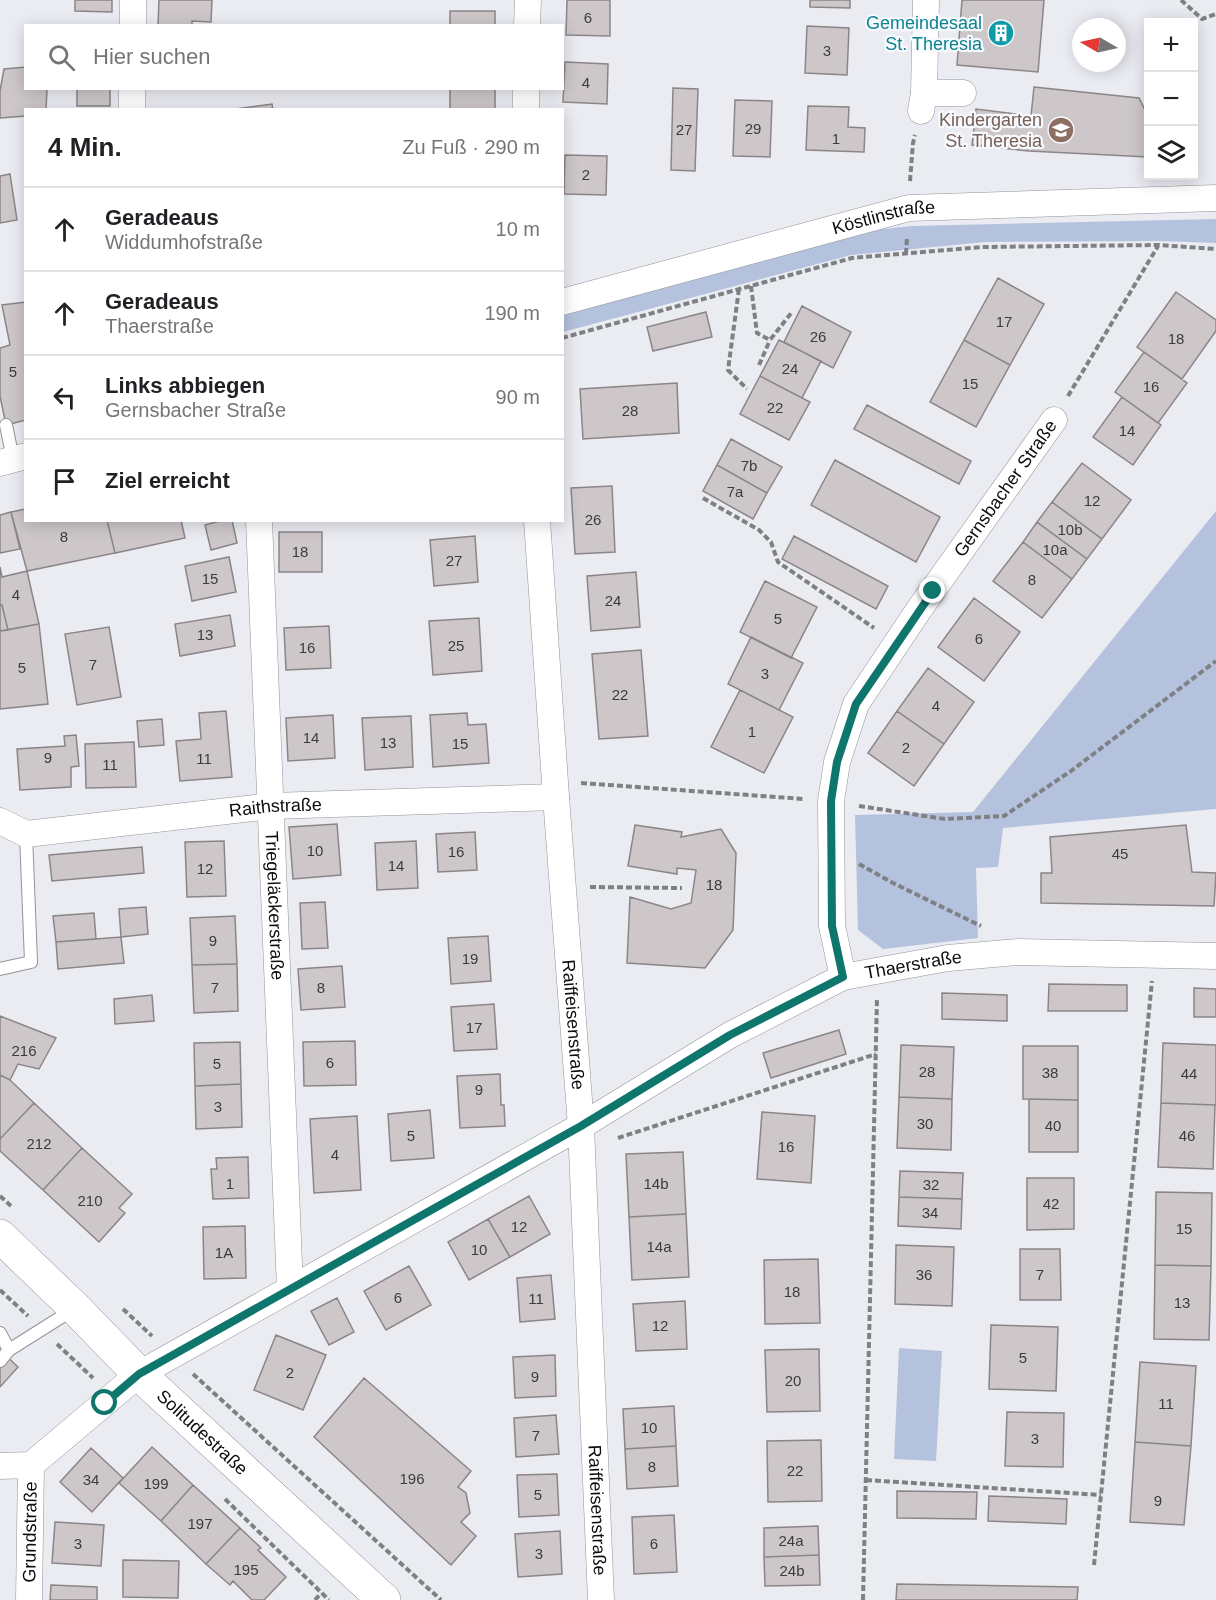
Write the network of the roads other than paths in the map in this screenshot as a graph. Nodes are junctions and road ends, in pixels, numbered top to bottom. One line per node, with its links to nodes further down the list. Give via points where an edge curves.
1 (133, 0): 4 (street)
2 (528, 0): 5 (street)
3 (926, 0): 8 (street, via 923,102)
4 (133, 24)
5 (527, 24)
6 (132, 90): 9 (street)
7 (526, 90): 10 (street)
8 (963, 93)
9 (132, 108)
10 (526, 108)
11 (1216, 198): 12 (street, Köstlinstraße, via 909,208)
12 (564, 301)
13 (1054, 420): 24 (street, Gernsbacher Straße, via 856,704 837,762 831,801 832,926)
14 (6, 425): 15 (lane)
15 (13, 459)
16 (259, 522): 19 (street, Triegeläckerstraße)
17 (537, 522): 18 (street, Raiffeisenstraße)
18 (556, 789): 19 (street, Raithstraße); 25 (street, Raiffeisenstraße)
19 (271, 806): 21 (street, Raithstraße); 27 (street, Triegeläckerstraße)
20 (0, 821): 21 (street)
21 (26, 834): 23 (lane, via 31,962)
22 (1216, 956): 24 (street, Thaerstraße, via 1018,952 948,958)
23 (0, 969)
24 (843, 977): 25 (street, Thaerstraße, via 730,1035)
25 (582, 1138): 27 (street, Thaerstraße); 37 (street, Raiffeisenstraße)
26 (5, 1234): 28 (main road, Solitudestraße)
27 (290, 1289): 32 (street, Thaerstraße)
28 (75, 1308): 30 (lane); 32 (main road, Solitudestraße)
29 (0, 1333): 30 (lane)
30 (9, 1350): 31 (lane)
31 (0, 1361)
32 (139, 1374): 33 (street, Thaerstraße); 36 (main road, Solitudestraße)
33 (31, 1465): 34 (street); 35 (street, Grundstraße)
34 (0, 1466)
35 (28, 1600)
36 (384, 1600)
37 (601, 1600)

